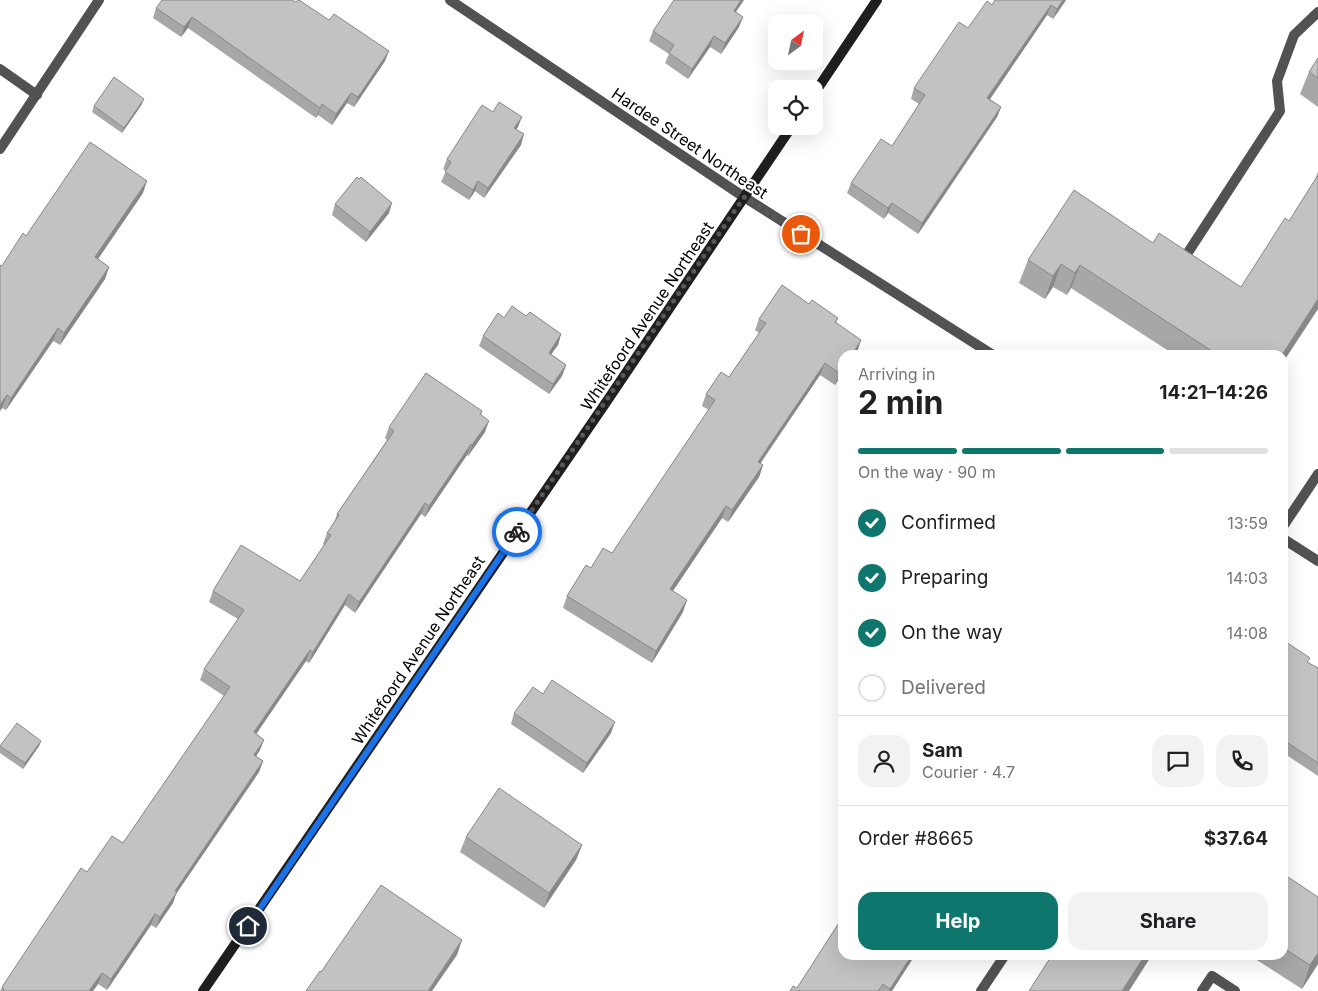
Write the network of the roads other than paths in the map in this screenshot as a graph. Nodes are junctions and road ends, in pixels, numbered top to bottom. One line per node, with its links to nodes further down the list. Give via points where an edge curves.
1 (99, 0): 7 (street)
2 (450, 0): 10 (street, Hardee Street Northeast)
3 (877, 0): 6 (street)
4 (1318, 12): 11 (street, via 1294,35 1277,80 1280,111)
5 (0, 69): 7 (street)
6 (823, 81)
7 (36, 94): 9 (street)
8 (786, 135): 10 (street, Whitefoord Avenue Northeast)
9 (0, 149)
10 (744, 197): 12 (street, Hardee Street Northeast); 18 (street, Whitefoord Avenue Northeast)
11 (1187, 254)
12 (984, 350)
13 (1318, 474): 14 (street)
14 (1288, 519)
15 (1288, 542): 16 (street)
16 (1318, 561)
17 (1001, 960): 19 (street)
18 (203, 991)
19 (981, 991)
20 (1202, 991): 21 (street, via 1212,976)
21 (1235, 991)

